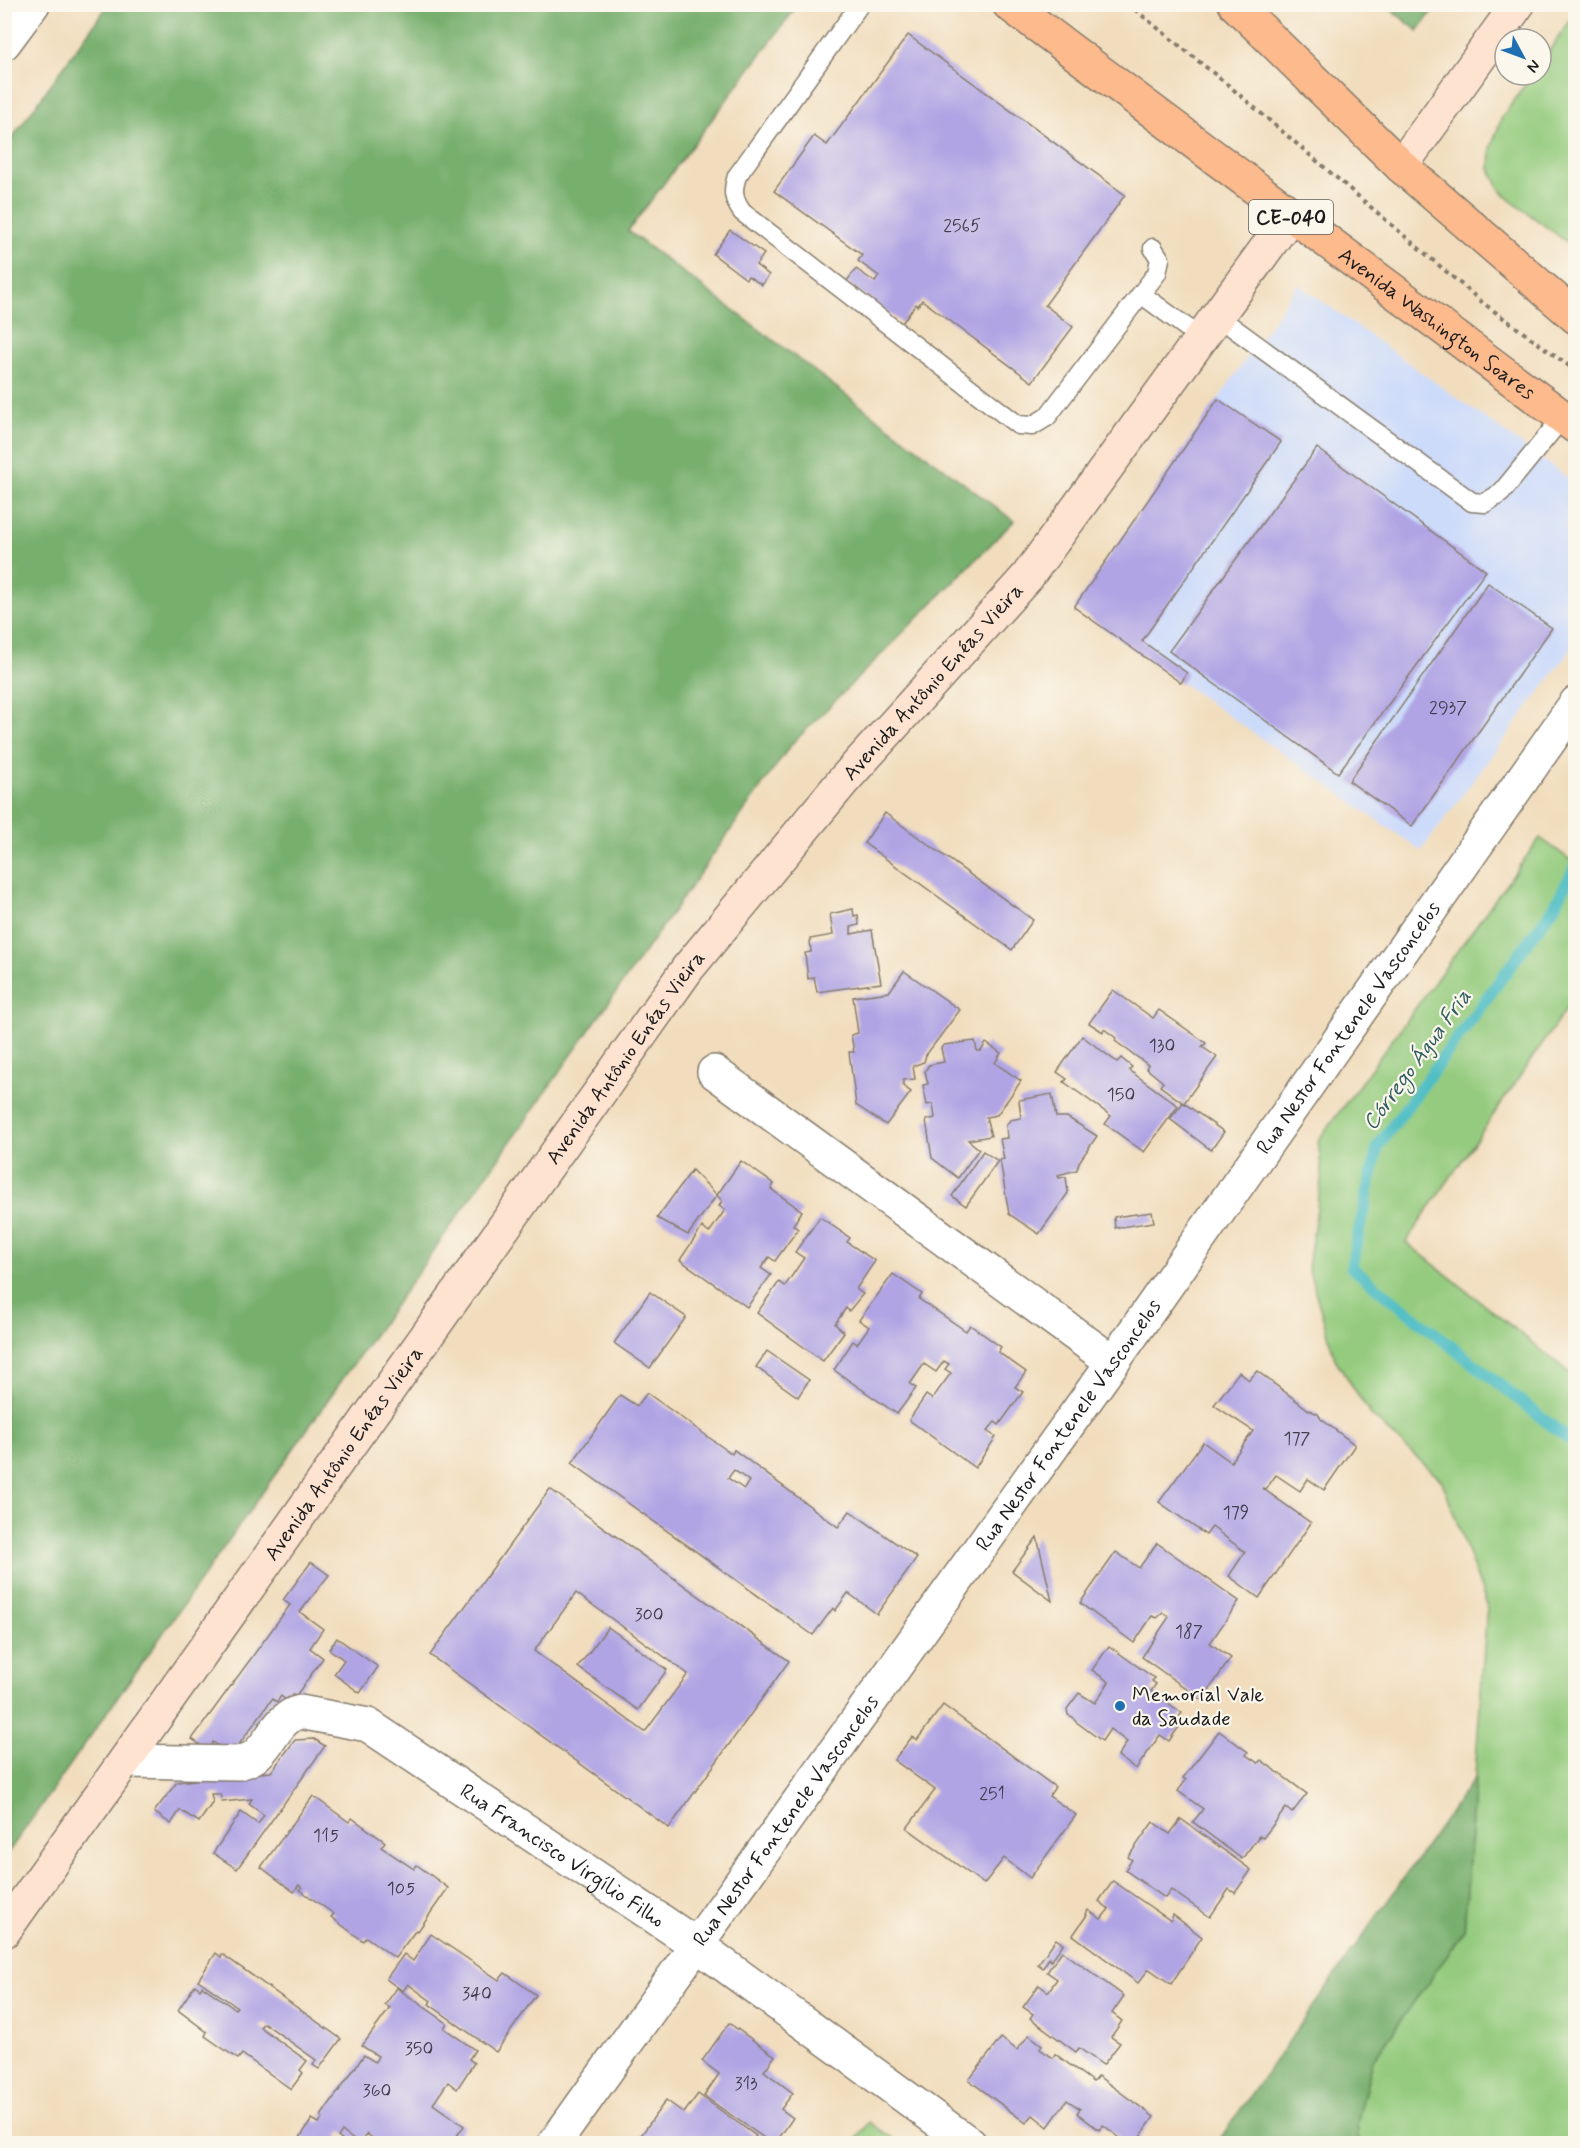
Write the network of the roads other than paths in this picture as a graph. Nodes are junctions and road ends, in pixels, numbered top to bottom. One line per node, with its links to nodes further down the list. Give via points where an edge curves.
1 (33, 4): 6 (street)
2 (860, 4): 10 (lane, via 737,176 734,201 742,212 1018,425 1032,426 1047,417)
3 (1009, 4): 8 (highway, Avenida Washington Soares / CE-040)
4 (1235, 4): 7 (highway)
5 (1518, 4): 7 (street)
6 (4, 43)
7 (1401, 166): 11 (highway)
8 (1290, 216): 12 (street, Avenida Antônio Enéas Vieira); 13 (highway, Avenida Washington Soares / CE-040)
9 (1153, 248): 10 (lane, via 1160,258 1157,273)
10 (1141, 294): 12 (lane)
11 (1575, 318)
12 (1209, 327): 13 (lane, via 1472,502 1485,503 1501,493); 17 (street, Avenida Antônio Enéas Vieira, via 1027,577 843,781 688,968)
13 (1569, 423)
14 (1575, 703): 16 (street, Rua Nestor Fontenele Vasconcelos)
15 (714, 1072): 16 (street)
16 (1113, 1362): 19 (street, Rua Nestor Fontenele Vasconcelos)
17 (126, 1761): 18 (street, Avenida Antônio Enéas Vieira); 19 (street, Rua Francisco Virgílio Filho, via 238,1763 254,1758 284,1720 300,1712 368,1725)
18 (4, 1931)
19 (697, 1945): 20 (street, Rua Nestor Fontenele Vasconcelos); 21 (street, Rua Francisco Virgílio Filho)
20 (554, 2144)
21 (970, 2144)

